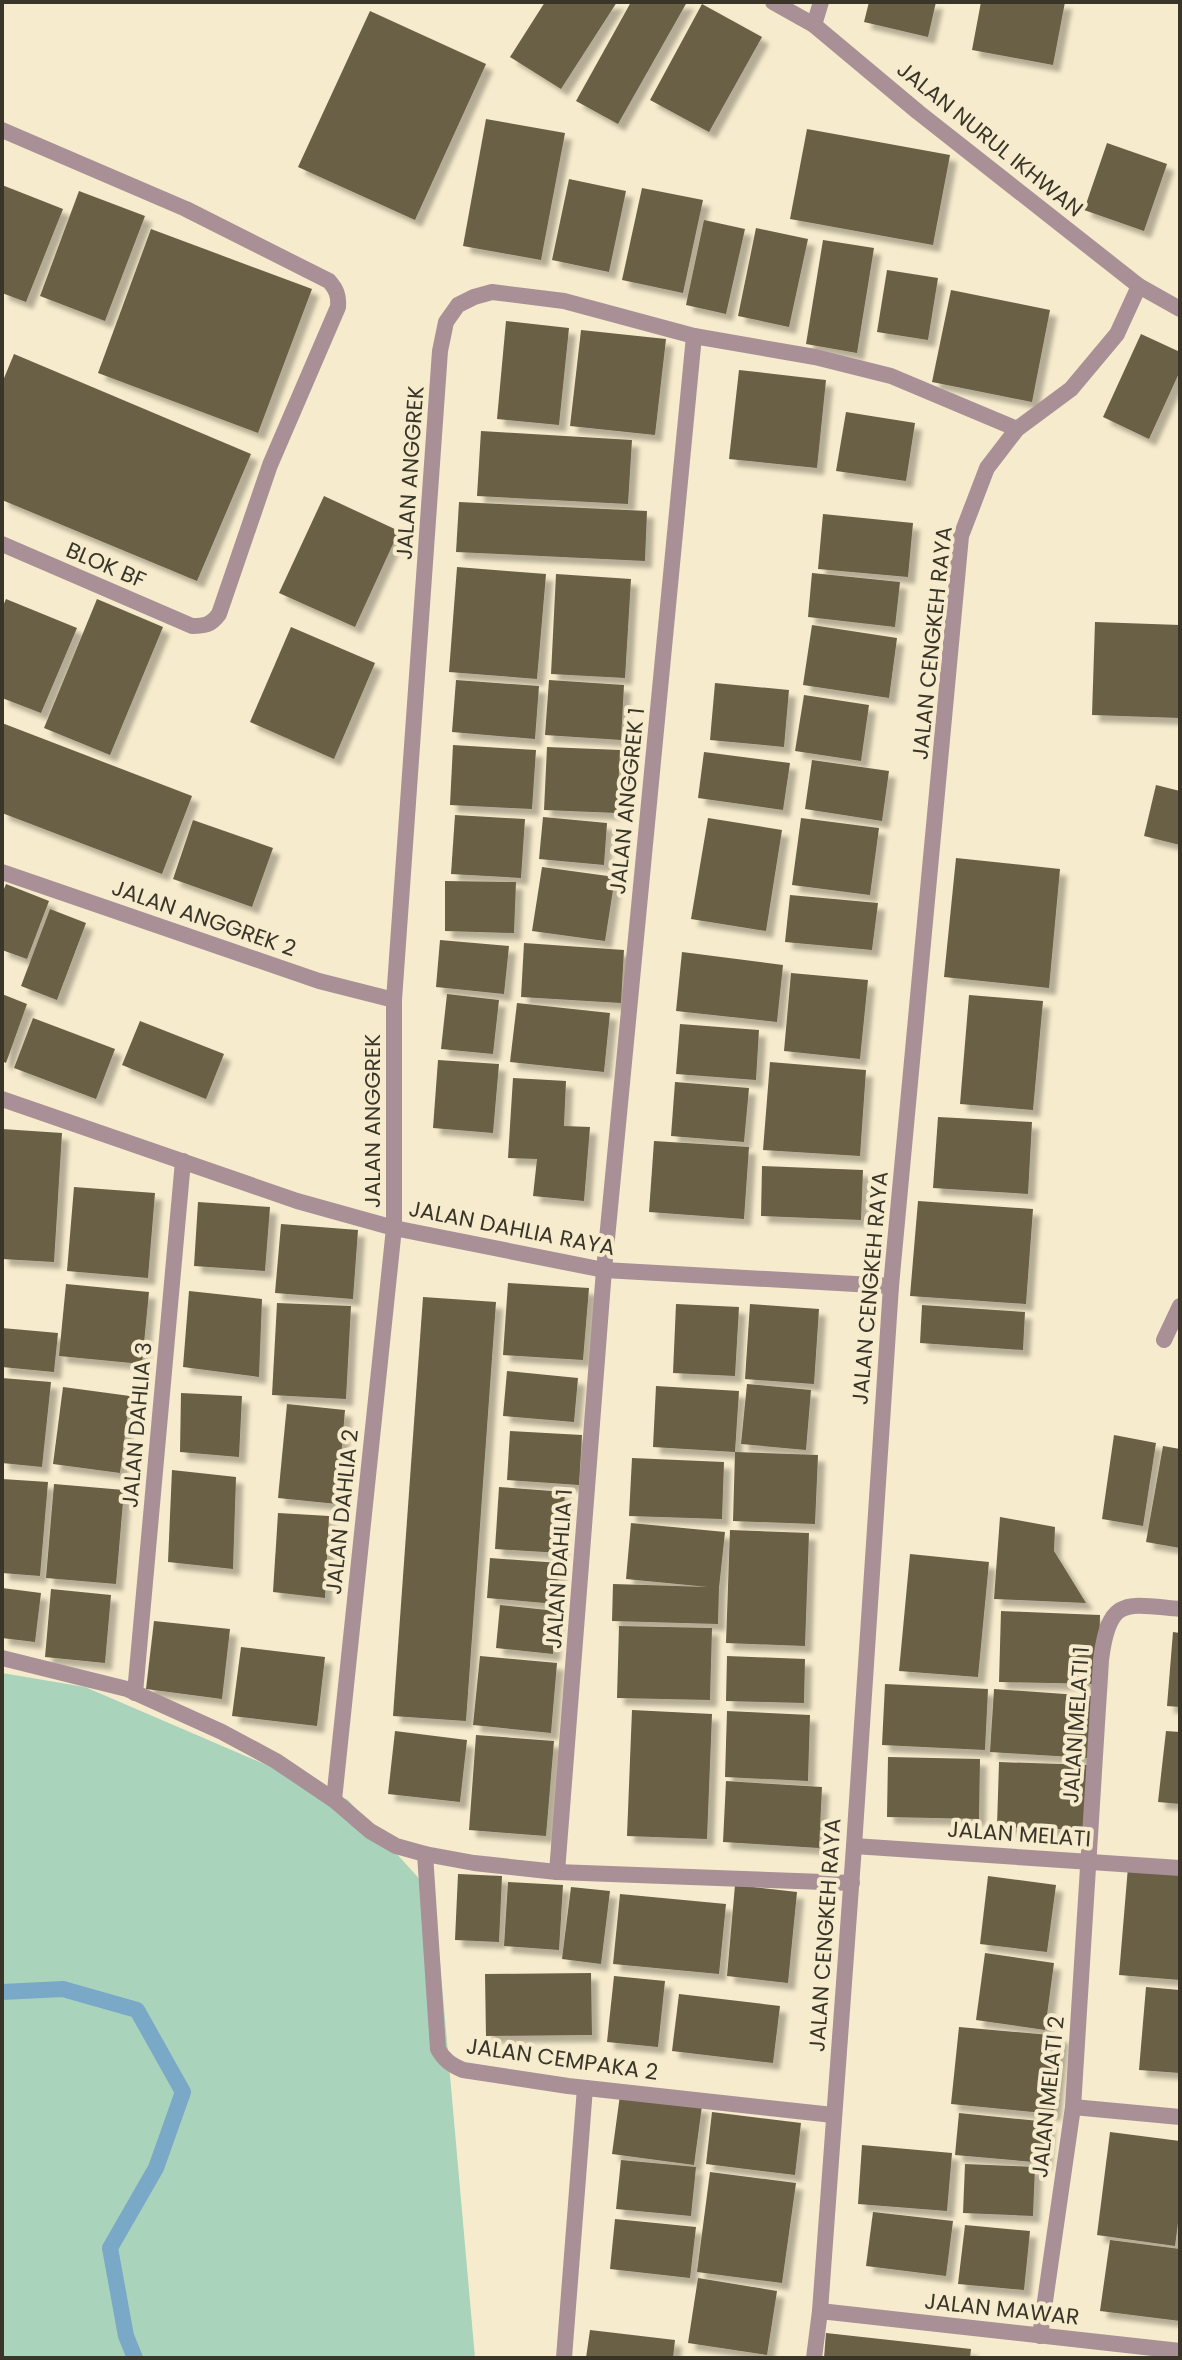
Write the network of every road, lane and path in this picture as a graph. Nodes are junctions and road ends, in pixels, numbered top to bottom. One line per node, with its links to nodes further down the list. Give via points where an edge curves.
1 (773, 2): 3 (street, JALAN NURUL IKHWAN)
2 (821, 2): 3 (street)
3 (814, 25): 5 (street, JALAN NURUL IKHWAN)
4 (2, 130): 9 (street, BLOK BF, via 186,209 329,281 339,298 270,465 219,614 206,626 192,626)
5 (1139, 286): 6 (street, JALAN NURUL IKHWAN); 8 (street, JALAN CENGKEH RAYA, via 1117,334 1071,389)
6 (1180, 309)
7 (694, 336): 8 (street, JALAN ANGGREK, via 891,376); 11 (street, JALAN ANGGREK, via 564,301 492,292 458,305 446,322); 15 (street, JALAN ANGGREK 1)
8 (1017, 429): 16 (street, JALAN CENGKEH RAYA, via 987,468 961,536)
9 (2, 544)
10 (2, 872): 11 (street, JALAN ANGGREK 2, via 319,981)
11 (394, 1000): 14 (street, JALAN ANGGREK)
12 (2, 1099): 13 (street, JALAN DAHLIA RAYA)
13 (183, 1161): 14 (street, JALAN DAHLIA RAYA); 21 (street, JALAN DAHLIA 3)
14 (394, 1228): 15 (street, JALAN DAHLIA RAYA); 22 (street, JALAN DAHLIA 2)
15 (604, 1270): 16 (street, JALAN DAHLIA RAYA); 27 (street, JALAN DAHLIA 1)
16 (891, 1286): 23 (street, JALAN CENGKEH RAYA)
17 (1180, 1306): 18 (street)
18 (1164, 1340)
19 (1180, 1609): 25 (street, JALAN MELATI 1, via 1132,1605 1105,1630)
20 (2, 1658): 21 (street)
21 (135, 1693): 22 (street, via 276,1761)
22 (334, 1800): 24 (street, via 370,1831)
23 (854, 1846): 25 (street, JALAN MELATI); 28 (street, JALAN CENGKEH RAYA)
24 (425, 1854): 27 (street); 29 (street, JALAN CEMPAKA 2, via 438,2049 444,2059 463,2070)
25 (1088, 1861): 26 (street, JALAN MELATI); 30 (street, JALAN MELATI 2)
26 (1180, 1868)
27 (557, 1872): 28 (street)
28 (852, 1883): 31 (street, JALAN CENGKEH RAYA)
29 (585, 2088): 31 (street, JALAN CEMPAKA 2); 36 (street)
30 (1073, 2107): 32 (street); 34 (street, JALAN MELATI 2)
31 (833, 2115): 33 (street, JALAN CENGKEH RAYA)
32 (1180, 2117)
33 (820, 2311): 34 (street, JALAN MAWAR); 37 (street, JALAN CENGKEH RAYA)
34 (1040, 2336): 35 (street, JALAN MAWAR)
35 (1180, 2351)
36 (564, 2358)
37 (814, 2358)

